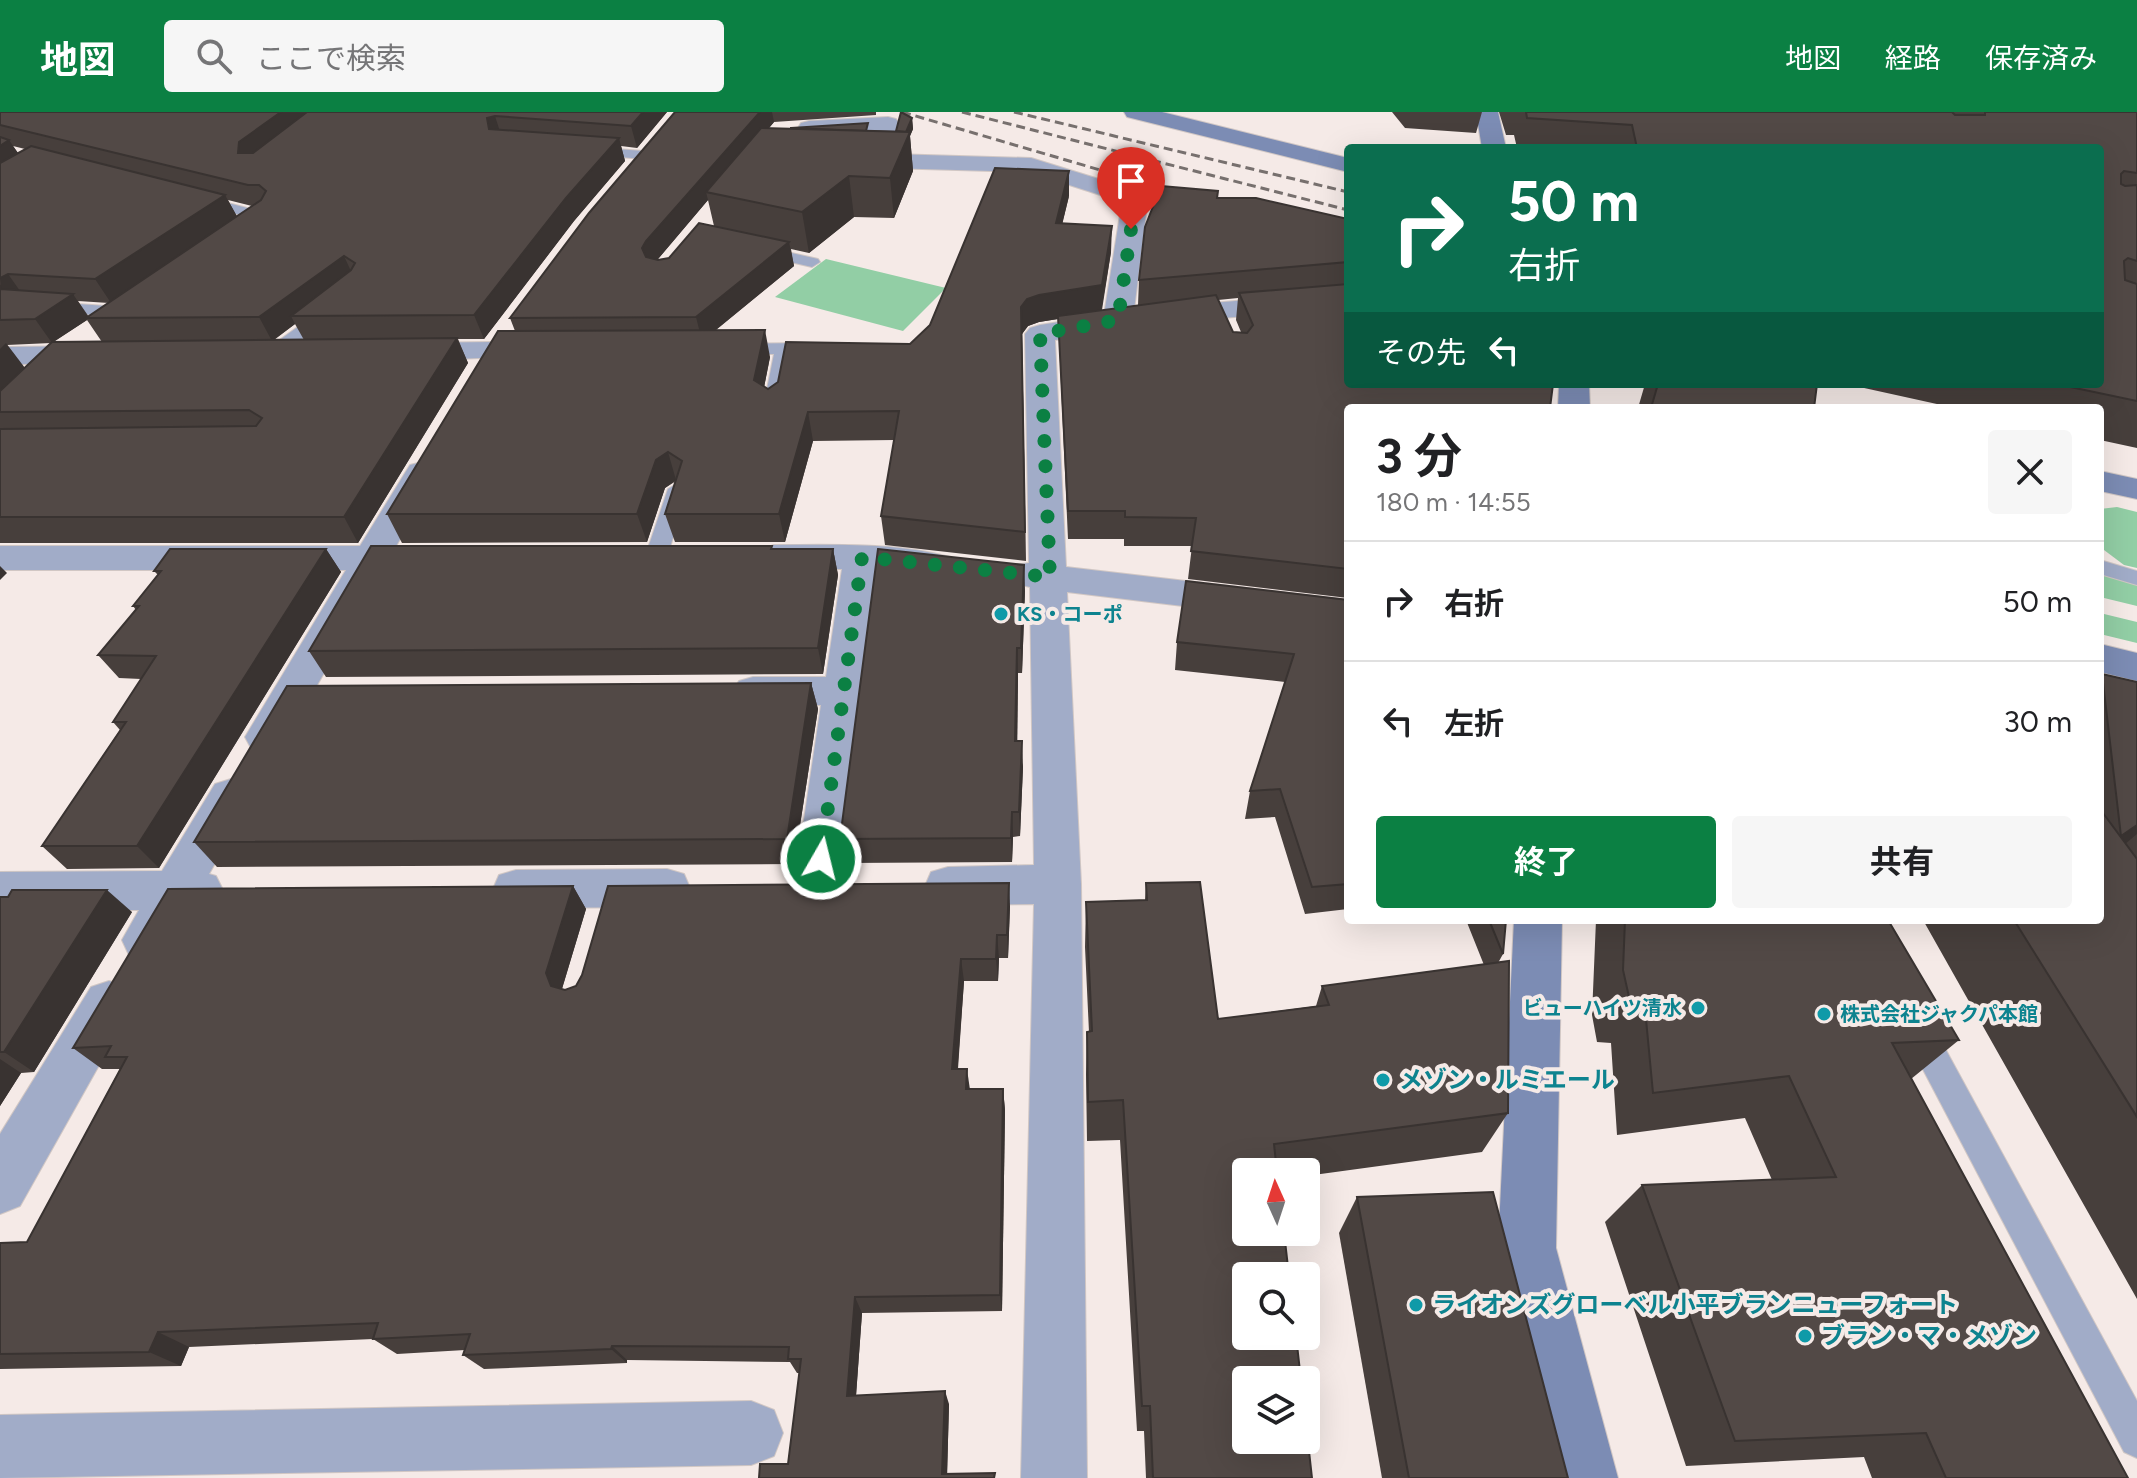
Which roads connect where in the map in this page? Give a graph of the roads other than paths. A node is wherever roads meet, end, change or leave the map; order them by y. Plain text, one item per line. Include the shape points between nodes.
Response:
1 (1135, 112) edge
2 (1213, 112) edge
3 (1487, 112) edge
4 (784, 129) edge
5 (663, 134) edge
6 (1493, 144) edge
7 (1344, 145) edge
8 (580, 151) edge
9 (643, 155) junction
10 (834, 159) edge
11 (877, 160) junction
12 (1344, 164) edge
13 (625, 178) edge
14 (189, 197) edge
15 (262, 216) joint
16 (236, 233) edge
17 (739, 247) edge
18 (812, 262) dead end
19 (146, 294) edge
20 (343, 298) edge
21 (1344, 300) edge
22 (25, 306) edge
23 (121, 312) junction
24 (1118, 320) junction
25 (784, 348) junction
26 (808, 348) edge
27 (723, 349) edge
28 (384, 352) edge
29 (243, 353) edge
30 (273, 353) junction
31 (320, 353) edge
32 (60, 355) junction
33 (121, 355) edge
34 (0, 356) edge
35 (30, 384) edge
36 (471, 390) edge
37 (772, 409) edge
38 (441, 441) edge
39 (2104, 482) edge
40 (678, 489) edge
41 (2137, 489) edge
42 (656, 557) edge
43 (735, 557) edge
44 (862, 557) junction
45 (0, 558) edge
46 (372, 558) junction
47 (451, 558) edge
48 (2104, 568) edge
49 (1050, 577) junction
50 (2137, 578) edge
51 (1344, 613) edge
52 (2104, 659) edge
53 (2137, 667) edge
54 (844, 691) junction
55 (718, 692) edge
56 (291, 695) junction
57 (338, 695) edge
58 (1058, 884) junction
59 (769, 887) edge
60 (862, 887) junction
61 (705, 888) edge
62 (470, 889) edge
63 (175, 890) junction
64 (237, 890) edge
65 (0, 891) edge
66 (1538, 924) edge
67 (1905, 1004) edge
68 (0, 1186) edge
69 (751, 1433) dead end
70 (2137, 1439) edge
71 (0, 1447) edge
72 (1054, 1478) edge
73 (1585, 1478) edge

1 - 12 street
2 - 7 street
3 - 6 street
4 - 11 street via 888,124
5 - 9 street
8 - 9 lane
9 - 13 street
10 - 11 street
11 - 24 street via 1031,165 1135,198
14 - 15 lane
15 - 16 street
17 - 18 lane
19 - 23 street
20 - 30 lane
21 - 24 street via 1223,317
22 - 23 lane
23 - 32 street
24 - 49 street via 1040,334
25 - 26 lane
25 - 27 lane
25 - 37 lane
28 - 36 street via 505,343
29 - 30 street
30 - 31 street
32 - 33 street
32 - 34 street
32 - 35 street
38 - 46 street
39 - 41 street
40 - 42 lane
43 - 44 street
44 - 49 street
44 - 54 street
45 - 46 street
46 - 47 street
46 - 56 street
48 - 50 lane
49 - 51 street
49 - 58 street
52 - 53 street
54 - 55 street
54 - 60 street
56 - 57 street
56 - 63 street
58 - 60 street
58 - 72 street
59 - 60 street
61 - 62 street via 605,904
63 - 64 street
63 - 65 street
63 - 68 street
66 - 73 street via 1527,1248
67 - 70 lane
69 - 71 street

